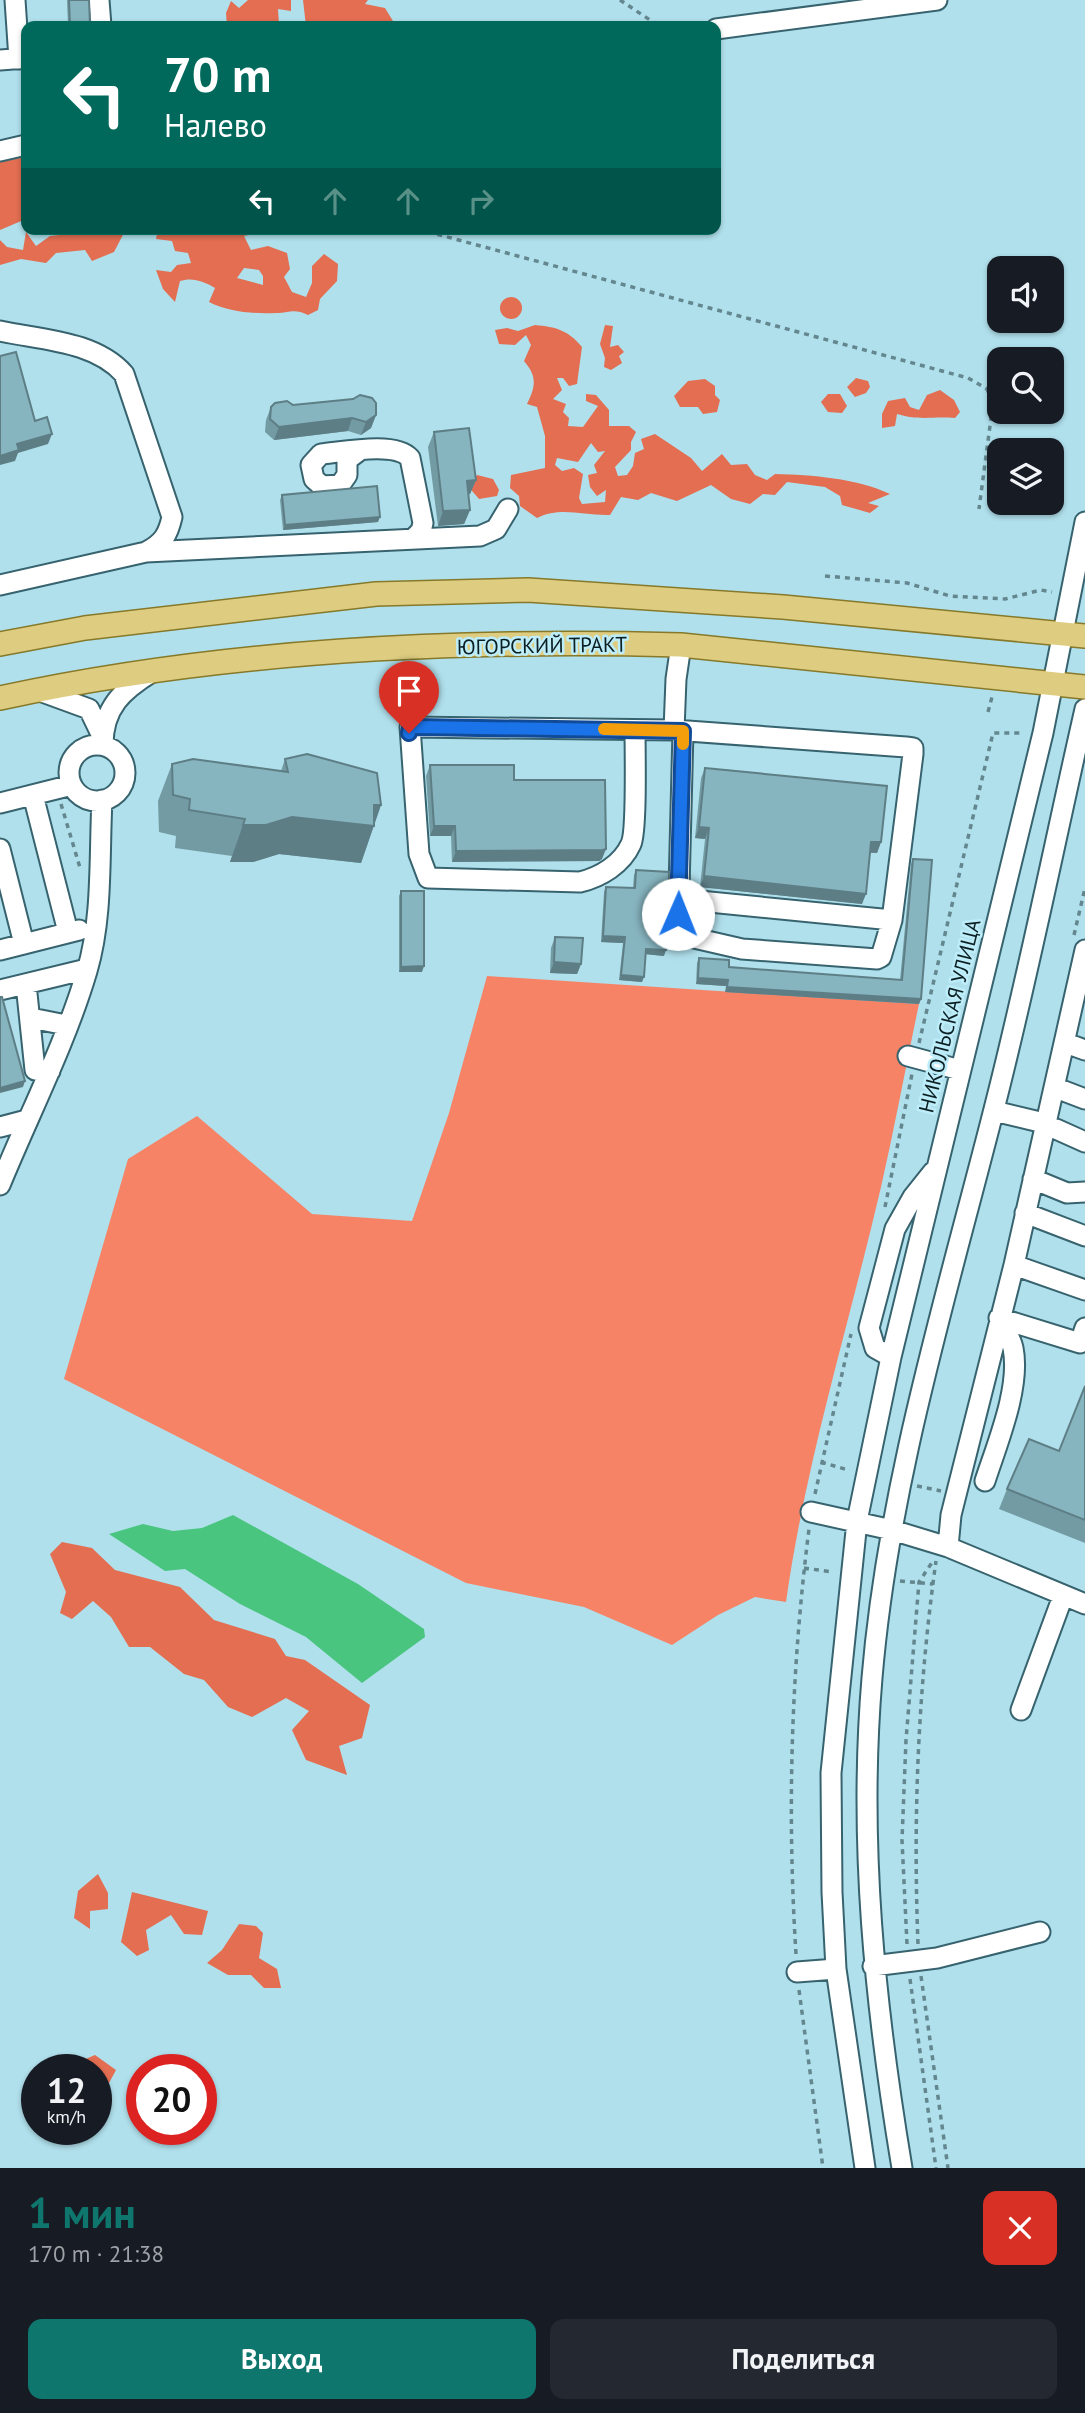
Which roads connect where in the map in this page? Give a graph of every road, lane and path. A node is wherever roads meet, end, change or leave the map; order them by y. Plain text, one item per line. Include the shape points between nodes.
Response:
1 (15, 0) edge
2 (99, 0) edge
3 (620, 0) edge
4 (937, 0) edge
5 (101, 21) edge
6 (652, 21) edge
7 (721, 28) edge
8 (15, 59) edge
9 (21, 146) edge
10 (0, 151) edge
11 (440, 235) edge
12 (0, 331) edge
13 (359, 451) dead end
14 (508, 509) dead end
15 (979, 509) dead end
16 (1085, 522) edge
17 (413, 539) junction
18 (146, 552) junction
19 (825, 576) dead end
20 (0, 585) edge
21 (1070, 594) junction
22 (1061, 633) junction
23 (1085, 636) edge
24 (0, 644) edge
25 (681, 645) junction
26 (153, 671) junction
27 (1052, 684) junction
28 (1085, 687) edge
29 (36, 690) junction
30 (0, 698) edge
31 (1085, 709) edge
32 (635, 730) junction
33 (678, 730) junction
34 (103, 741) junction
35 (72, 785) junction
36 (33, 794) junction
37 (102, 800) junction
38 (0, 803) edge
39 (0, 849) edge
40 (679, 899) junction
41 (892, 920) junction
42 (94, 926) junction
43 (68, 932) junction
44 (24, 944) junction
45 (0, 950) edge
46 (1084, 956) edge
47 (87, 969) junction
48 (26, 984) junction
49 (0, 990) edge
50 (1079, 1002) edge
51 (31, 1018) junction
52 (66, 1025) junction
53 (908, 1056) dead end
54 (960, 1070) junction
55 (50, 1071) junction
56 (1064, 1091) dead end
57 (1085, 1099) edge
58 (994, 1111) junction
59 (27, 1120) junction
60 (1050, 1126) junction
61 (0, 1127) edge
62 (1085, 1142) edge
63 (936, 1169) junction
64 (1033, 1180) junction
65 (0, 1184) edge
66 (1085, 1192) edge
67 (1025, 1213) junction
68 (1085, 1236) edge
69 (1014, 1265) junction
70 (1085, 1290) edge
71 (999, 1318) junction
72 (1085, 1328) edge
73 (891, 1357) junction
74 (985, 1481) dead end
75 (811, 1512) dead end
76 (858, 1521) junction
77 (892, 1530) junction
78 (942, 1551) junction
79 (1063, 1596) junction
80 (1085, 1604) edge
81 (1021, 1710) dead end
82 (1040, 1932) dead end
83 (908, 1962) junction
84 (873, 1966) junction
85 (836, 1969) junction
86 (797, 1972) dead end
87 (865, 2168) edge
88 (902, 2168) edge
89 (936, 2168) edge

1 - 8 street
2 - 5 street
3 - 6 path
4 - 7 street
9 - 10 street
11 - 15 path via 968,379 987,389 993,403
12 - 18 street via 92,351 111,359 124,374 173,517 168,534
13 - 17 street via 394,448 410,458 423,523
14 - 17 street via 490,533
16 - 21 street, НИКОЛЬСКАЯ УЛИЦА
17 - 18 street
18 - 20 street
19 - 21 path via 907,583 950,596 1005,599 1041,590
21 - 22 street, НИКОЛЬСКАЯ УЛИЦА
22 - 23 main road
22 - 24 main road via 783,607 528,590 376,594 85,628
22 - 27 street, НИКОЛЬСКАЯ УЛИЦА
25 - 26 main road, ЮГОРСКИЙ ТРАКТ via 374,649
25 - 27 main road, ЮГОРСКИЙ ТРАКТ
25 - 33 street via 676,680
26 - 29 main road, ЮГОРСКИЙ ТРАКТ
26 - 34 street via 111,705
27 - 28 main road, ЮГОРСКИЙ ТРАКТ
27 - 54 street, НИКОЛЬСКАЯ УЛИЦА
29 - 30 main road, ЮГОРСКИЙ ТРАКТ
29 - 34 street via 89,709
31 - 58 street via 1036,943
32 - 32 street via 633,842 613,866 580,882 428,878 419,854 410,727
32 - 33 street
33 - 40 street
33 - 41 street via 913,748
34 - 35 street via 78,753 70,769
34 - 37 street via 122,760 125,776 117,792
35 - 36 street
35 - 37 street via 85,798
36 - 38 street
36 - 43 street
37 - 42 street
39 - 44 street
40 - 41 street
40 - 41 street via 681,935 742,949 877,959 884,953
42 - 43 street
42 - 47 street
43 - 44 street
44 - 45 street
46 - 50 street
47 - 48 street
47 - 52 street
48 - 49 street
48 - 51 street
50 - 60 street
51 - 52 street
51 - 55 street via 35,1070
52 - 55 street
53 - 54 street
54 - 63 street, НИКОЛЬСКАЯ УЛИЦА
55 - 59 street
56 - 57 street
58 - 60 street
58 - 77 street via 928,1367
59 - 61 street
59 - 65 street
60 - 62 street
60 - 64 street
63 - 73 street, НИКОЛЬСКАЯ УЛИЦА
63 - 73 street via 895,1228 869,1328 875,1348
64 - 66 street via 1067,1193
64 - 67 street
67 - 68 street
67 - 69 street
69 - 70 street
69 - 71 street
71 - 72 street via 1080,1343
71 - 74 street via 1013,1348 1013,1376
71 - 78 street
73 - 76 street, НИКОЛЬСКАЯ УЛИЦА
75 - 76 street
76 - 77 street
76 - 85 street, НИКОЛЬСКАЯ УЛИЦА via 831,1773
77 - 78 street
77 - 84 street via 872,1680 867,1771
78 - 79 street
78 - 83 path via 919,1582 902,1840
79 - 80 street
79 - 81 street
82 - 83 street via 988,1948
83 - 84 street
83 - 89 path
84 - 88 street
85 - 86 street
85 - 87 street, НИКОЛЬСКАЯ УЛИЦА

